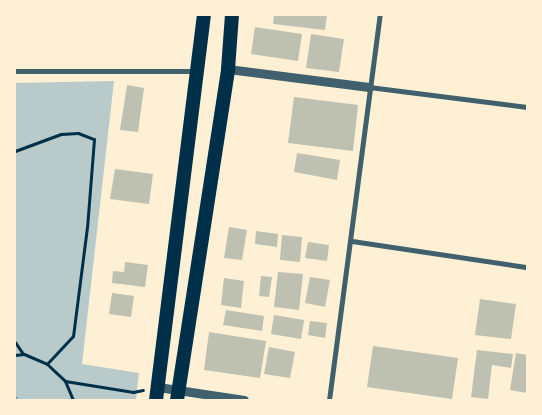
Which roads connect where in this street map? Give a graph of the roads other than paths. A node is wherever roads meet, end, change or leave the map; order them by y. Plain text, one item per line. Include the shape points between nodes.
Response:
1 (204, 15) edge
2 (232, 15) edge
3 (380, 15) edge
4 (228, 69) junction
5 (15, 71) edge
6 (200, 71) junction
7 (369, 87) junction
8 (527, 107) edge
9 (352, 241) junction
10 (527, 267) edge
11 (157, 393) edge
12 (177, 395) edge
13 (244, 400) edge
14 (329, 400) edge

1 - 6 highway
2 - 4 highway
3 - 7 street
4 - 7 street
4 - 12 highway
5 - 6 street
6 - 11 highway
7 - 8 street
7 - 9 street
9 - 10 street
9 - 14 street
11 - 12 street
12 - 13 street

